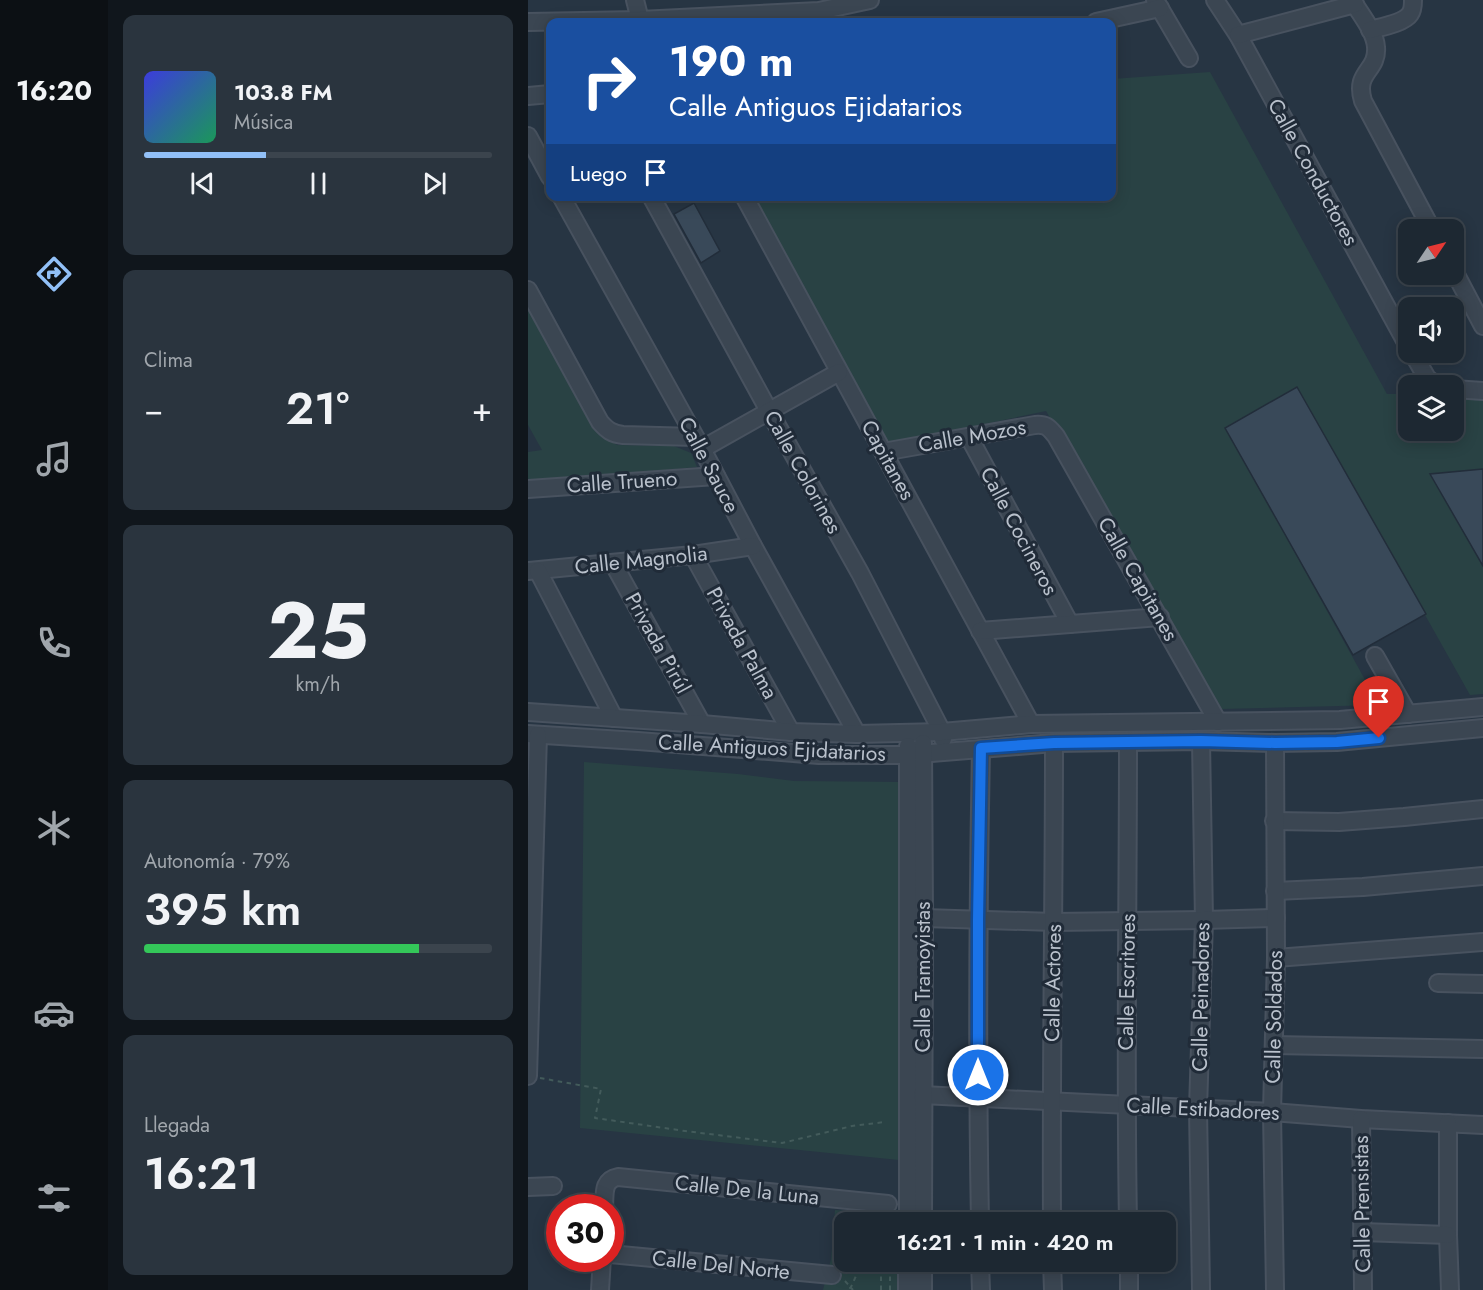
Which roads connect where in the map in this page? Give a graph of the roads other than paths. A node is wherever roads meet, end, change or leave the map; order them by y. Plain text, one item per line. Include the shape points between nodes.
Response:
1 (635, 0) edge
2 (870, 0) edge
3 (1215, 0) edge
4 (1413, 0) edge
5 (1353, 2) edge
6 (1158, 4) edge
7 (800, 6) edge
8 (819, 11) edge
9 (640, 18) edge
10 (663, 18) edge
11 (1110, 18) edge
12 (546, 21) edge
13 (528, 22) edge
14 (1370, 30) junction
15 (1238, 35) junction
16 (1189, 58) dead end
17 (546, 94) edge
18 (528, 96) edge
19 (528, 136) edge
20 (534, 161) edge
21 (546, 173) edge
22 (564, 201) edge
23 (654, 201) edge
24 (747, 201) edge
25 (1426, 219) edge
26 (1462, 285) edge
27 (529, 293) edge
28 (1483, 326) edge
29 (1398, 328) edge
30 (839, 372) junction
31 (1464, 390) edge
32 (1483, 391) edge
33 (769, 411) junction
34 (1056, 436) joint
35 (969, 437) junction
36 (698, 443) junction
37 (884, 452) junction
38 (716, 476) junction
39 (528, 489) edge
40 (753, 546) junction
41 (693, 555) junction
42 (613, 563) junction
43 (533, 571) edge
44 (1160, 617) junction
45 (1070, 624) junction
46 (980, 631) junction
47 (1375, 657) dead end
48 (1483, 707) edge
49 (528, 712) edge
50 (1408, 714) junction
51 (614, 718) junction
52 (1218, 722) junction
53 (702, 724) junction
54 (1031, 724) junction
55 (1483, 728) edge
56 (791, 732) junction
57 (942, 732) junction
58 (916, 733) junction
59 (857, 734) junction
60 (533, 735) edge
61 (1201, 741) junction
62 (1128, 742) junction
63 (1054, 743) junction
64 (1275, 743) junction
65 (981, 748) junction
66 (946, 752) junction
67 (915, 754) junction
68 (1483, 808) edge
69 (1274, 821) junction
70 (1483, 876) edge
71 (1275, 891) junction
72 (924, 918) junction
73 (1276, 918) junction
74 (978, 920) junction
75 (1128, 920) junction
76 (1204, 920) junction
77 (1054, 922) junction
78 (1483, 942) edge
79 (1275, 958) junction
80 (1438, 983) dead end
81 (1483, 984) edge
82 (1274, 1045) junction
83 (1483, 1049) edge
84 (528, 1076) edge
85 (922, 1095) junction
86 (977, 1098) junction
87 (1052, 1101) junction
88 (1126, 1105) junction
89 (1198, 1109) junction
90 (1272, 1112) junction
91 (1361, 1119) junction
92 (1448, 1122) junction
93 (1483, 1125) edge
94 (553, 1186) dead end
95 (528, 1187) edge
96 (605, 1194) edge
97 (888, 1204) dead end
98 (908, 1212) edge
99 (922, 1212) edge
100 (980, 1212) edge
101 (1052, 1212) edge
102 (1128, 1212) edge
103 (1362, 1232) junction
104 (1448, 1235) junction
105 (624, 1255) edge
106 (601, 1272) edge
107 (908, 1272) edge
108 (922, 1272) edge
109 (980, 1272) edge
110 (1053, 1272) edge
111 (1129, 1272) edge
112 (832, 1275) dead end
113 (600, 1290) edge
114 (907, 1290) edge
115 (923, 1290) edge
116 (981, 1290) edge
117 (1053, 1290) edge
118 (1129, 1290) edge
119 (1201, 1290) edge
120 (1275, 1290) edge
121 (1363, 1290) edge
122 (1450, 1290) edge

1 - 9 street
2 - 8 street
3 - 15 street, Calle Conductores
4 - 14 street via 1410,15 1404,20
5 - 14 street
5 - 15 street
6 - 11 street
6 - 16 street
7 - 8 street
7 - 10 street
12 - 13 street
14 - 25 street via 1376,54 1360,91
15 - 29 street, Calle Conductores
17 - 18 street
19 - 20 street
20 - 21 street
22 - 36 street, Calle Sauce
23 - 33 street, Calle Colorines
24 - 30 street, Capitanes
26 - 28 street
27 - 36 street via 606,429 614,434
30 - 33 street
30 - 37 street, Capitanes
31 - 32 street
33 - 36 street
33 - 57 street, Calle Colorines via 860,573
34 - 35 street, Calle Mozos via 1043,425
34 - 44 street, Calle Capitanes
35 - 37 street, Calle Mozos
35 - 45 street, Calle Cocineros
36 - 38 street, Calle Sauce
37 - 46 street, Capitanes
38 - 39 street, Calle Trueno
38 - 40 street, Calle Sauce
40 - 41 street, Calle Magnolia
40 - 59 street, Calle Sauce
41 - 42 street, Calle Magnolia
41 - 56 street, Privada Palma
42 - 43 street, Calle Magnolia
42 - 53 street, Privada Pirúl
43 - 51 street
44 - 45 street
44 - 52 street, Calle Capitanes
45 - 46 street
46 - 54 street, Capitanes
47 - 50 street
48 - 50 street, Calle Antiguos Ejidatarios
49 - 51 street, Calle Antiguos Ejidatarios
50 - 52 street, Calle Antiguos Ejidatarios via 1340,720
51 - 53 street, Calle Antiguos Ejidatarios
52 - 54 street, Calle Antiguos Ejidatarios
53 - 56 street, Calle Antiguos Ejidatarios
54 - 57 street, Calle Antiguos Ejidatarios
55 - 64 street, Calle Antiguos Ejidatarios via 1337,742
56 - 59 street, Calle Antiguos Ejidatarios
57 - 58 street, Calle Antiguos Ejidatarios
57 - 66 street, Calle Colorines
58 - 59 street, Calle Antiguos Ejidatarios
58 - 67 street, Calle Tramoyistas
60 - 67 street, Calle Antiguos Ejidatarios via 819,755
60 - 84 street
61 - 62 street, Calle Antiguos Ejidatarios
61 - 64 street, Calle Antiguos Ejidatarios
61 - 76 street, Calle Peinadores
62 - 63 street, Calle Antiguos Ejidatarios
62 - 75 street, Calle Escritores
63 - 65 street, Calle Antiguos Ejidatarios
63 - 77 street, Calle Actores
64 - 69 street, Calle Soldados
65 - 66 street, Calle Antiguos Ejidatarios
65 - 74 street
66 - 67 street, Calle Antiguos Ejidatarios
67 - 72 street, Calle Tramoyistas
67 - 98 street, Calle Tramoyistas
68 - 69 street via 1339,822
69 - 71 street, Calle Soldados
70 - 71 street
71 - 73 street, Calle Soldados
72 - 74 street
72 - 85 street, Calle Tramoyistas
73 - 76 street
73 - 79 street, Calle Soldados
74 - 77 street
74 - 86 street
75 - 76 street
75 - 77 street
75 - 88 street, Calle Escritores
76 - 89 street, Calle Peinadores
77 - 87 street, Calle Actores
78 - 79 street
79 - 82 street, Calle Soldados
80 - 81 street
82 - 83 street
82 - 90 street, Calle Soldados
85 - 86 street, Calle Estibadores
85 - 99 street, Calle Tramoyistas
86 - 87 street, Calle Estibadores
86 - 100 street
87 - 88 street, Calle Estibadores
87 - 101 street, Calle Actores
88 - 89 street, Calle Estibadores
88 - 102 street, Calle Escritores
89 - 90 street, Calle Estibadores
89 - 119 street, Calle Peinadores
90 - 91 street, Calle Estibadores
90 - 120 street, Calle Soldados
91 - 92 street, Calle Estibadores
91 - 103 street, Calle Prensistas
92 - 93 street, Calle Estibadores
92 - 104 street
94 - 95 street
96 - 97 street, Calle De la Luna via 607,1182 618,1177
103 - 104 street
103 - 121 street, Calle Prensistas
104 - 122 street
105 - 112 street, Calle Del Norte
106 - 113 street
107 - 114 street
108 - 115 street
109 - 116 street
110 - 117 street
111 - 118 street

